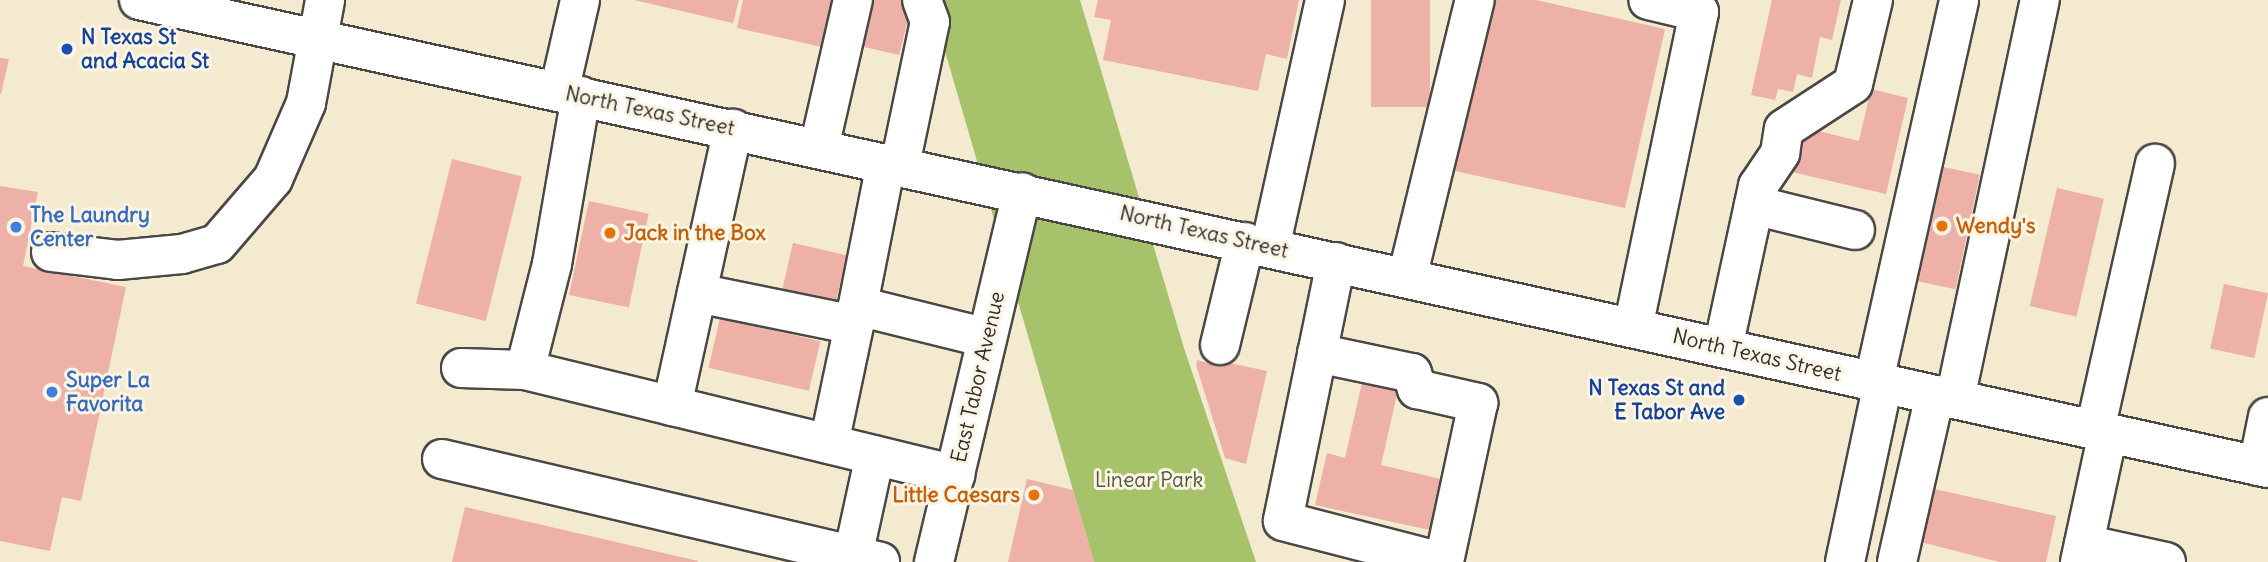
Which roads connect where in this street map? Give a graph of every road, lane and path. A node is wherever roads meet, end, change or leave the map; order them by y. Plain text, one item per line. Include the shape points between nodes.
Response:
1 (139, 0) edge
2 (325, 0) edge
3 (580, 0) edge
4 (853, 0) edge
5 (922, 0) edge
6 (1325, 0) edge
7 (1475, 0) edge
8 (1648, 0) edge
9 (1873, 0) edge
10 (1959, 0) edge
11 (2040, 0) edge
12 (316, 39) junction
13 (570, 94) junction
14 (733, 129) junction
15 (819, 148) junction
16 (893, 164) junction
17 (2155, 164) dead end
18 (1022, 192) junction
19 (1754, 205) junction
20 (1855, 230) dead end
21 (1257, 245) junction
22 (51, 252) dead end
23 (1336, 262) junction
24 (1407, 278) junction
25 (697, 293) junction
26 (856, 316) junction
27 (1633, 328) junction
28 (987, 338) junction
29 (1220, 345) dead end
30 (1723, 348) junction
31 (1317, 353) junction
32 (461, 368) dead end
33 (524, 370) junction
34 (1878, 382) junction
35 (1945, 397) junction
36 (671, 406) junction
37 (2268, 417) edge
38 (2101, 431) junction
39 (829, 444) junction
40 (875, 455) junction
41 (442, 458) dead end
42 (2263, 467) edge
43 (955, 475) junction
44 (2082, 553) edge
45 (867, 559) edge
46 (934, 562) edge
47 (1443, 562) edge
48 (1845, 562) edge
49 (1897, 562) edge
50 (2166, 562) edge

1 - 12 main road, North Texas Street
2 - 12 main road
3 - 13 main road
4 - 15 main road
5 - 16 main road via 930,22
6 - 21 main road
7 - 24 main road
8 - 27 main road via 1699,12
9 - 19 main road via 1853,84 1784,129 1780,153 1758,186
10 - 34 main road
11 - 35 main road
12 - 13 main road, North Texas Street
12 - 22 main road via 306,103 273,179 217,244 182,254 118,260
13 - 14 main road, North Texas Street
13 - 33 main road via 552,264
14 - 15 main road, North Texas Street
14 - 25 main road
15 - 16 main road, North Texas Street
16 - 18 main road, North Texas Street
16 - 26 main road
17 - 38 main road
18 - 21 main road, North Texas Street
18 - 28 main road, East Tabor Avenue
19 - 20 main road
19 - 30 main road
21 - 23 main road, North Texas Street
21 - 29 main road
23 - 24 main road, North Texas Street
23 - 31 main road
24 - 27 main road, North Texas Street
25 - 26 main road
25 - 36 main road
26 - 28 main road
26 - 39 main road
27 - 30 main road, North Texas Street
28 - 43 main road, East Tabor Avenue
30 - 34 main road, North Texas Street
31 - 47 main road via 1283,521
31 - 47 main road via 1412,373 1418,388 1478,403
32 - 33 main road
33 - 36 main road
34 - 35 main road, North Texas Street
34 - 48 main road
35 - 38 main road, North Texas Street
35 - 49 main road
36 - 39 main road
37 - 42 main road
38 - 42 main road, North Texas Street
38 - 44 main road
39 - 40 main road
40 - 43 main road
40 - 45 main road
41 - 45 main road
43 - 46 main road, East Tabor Avenue
44 - 50 main road

